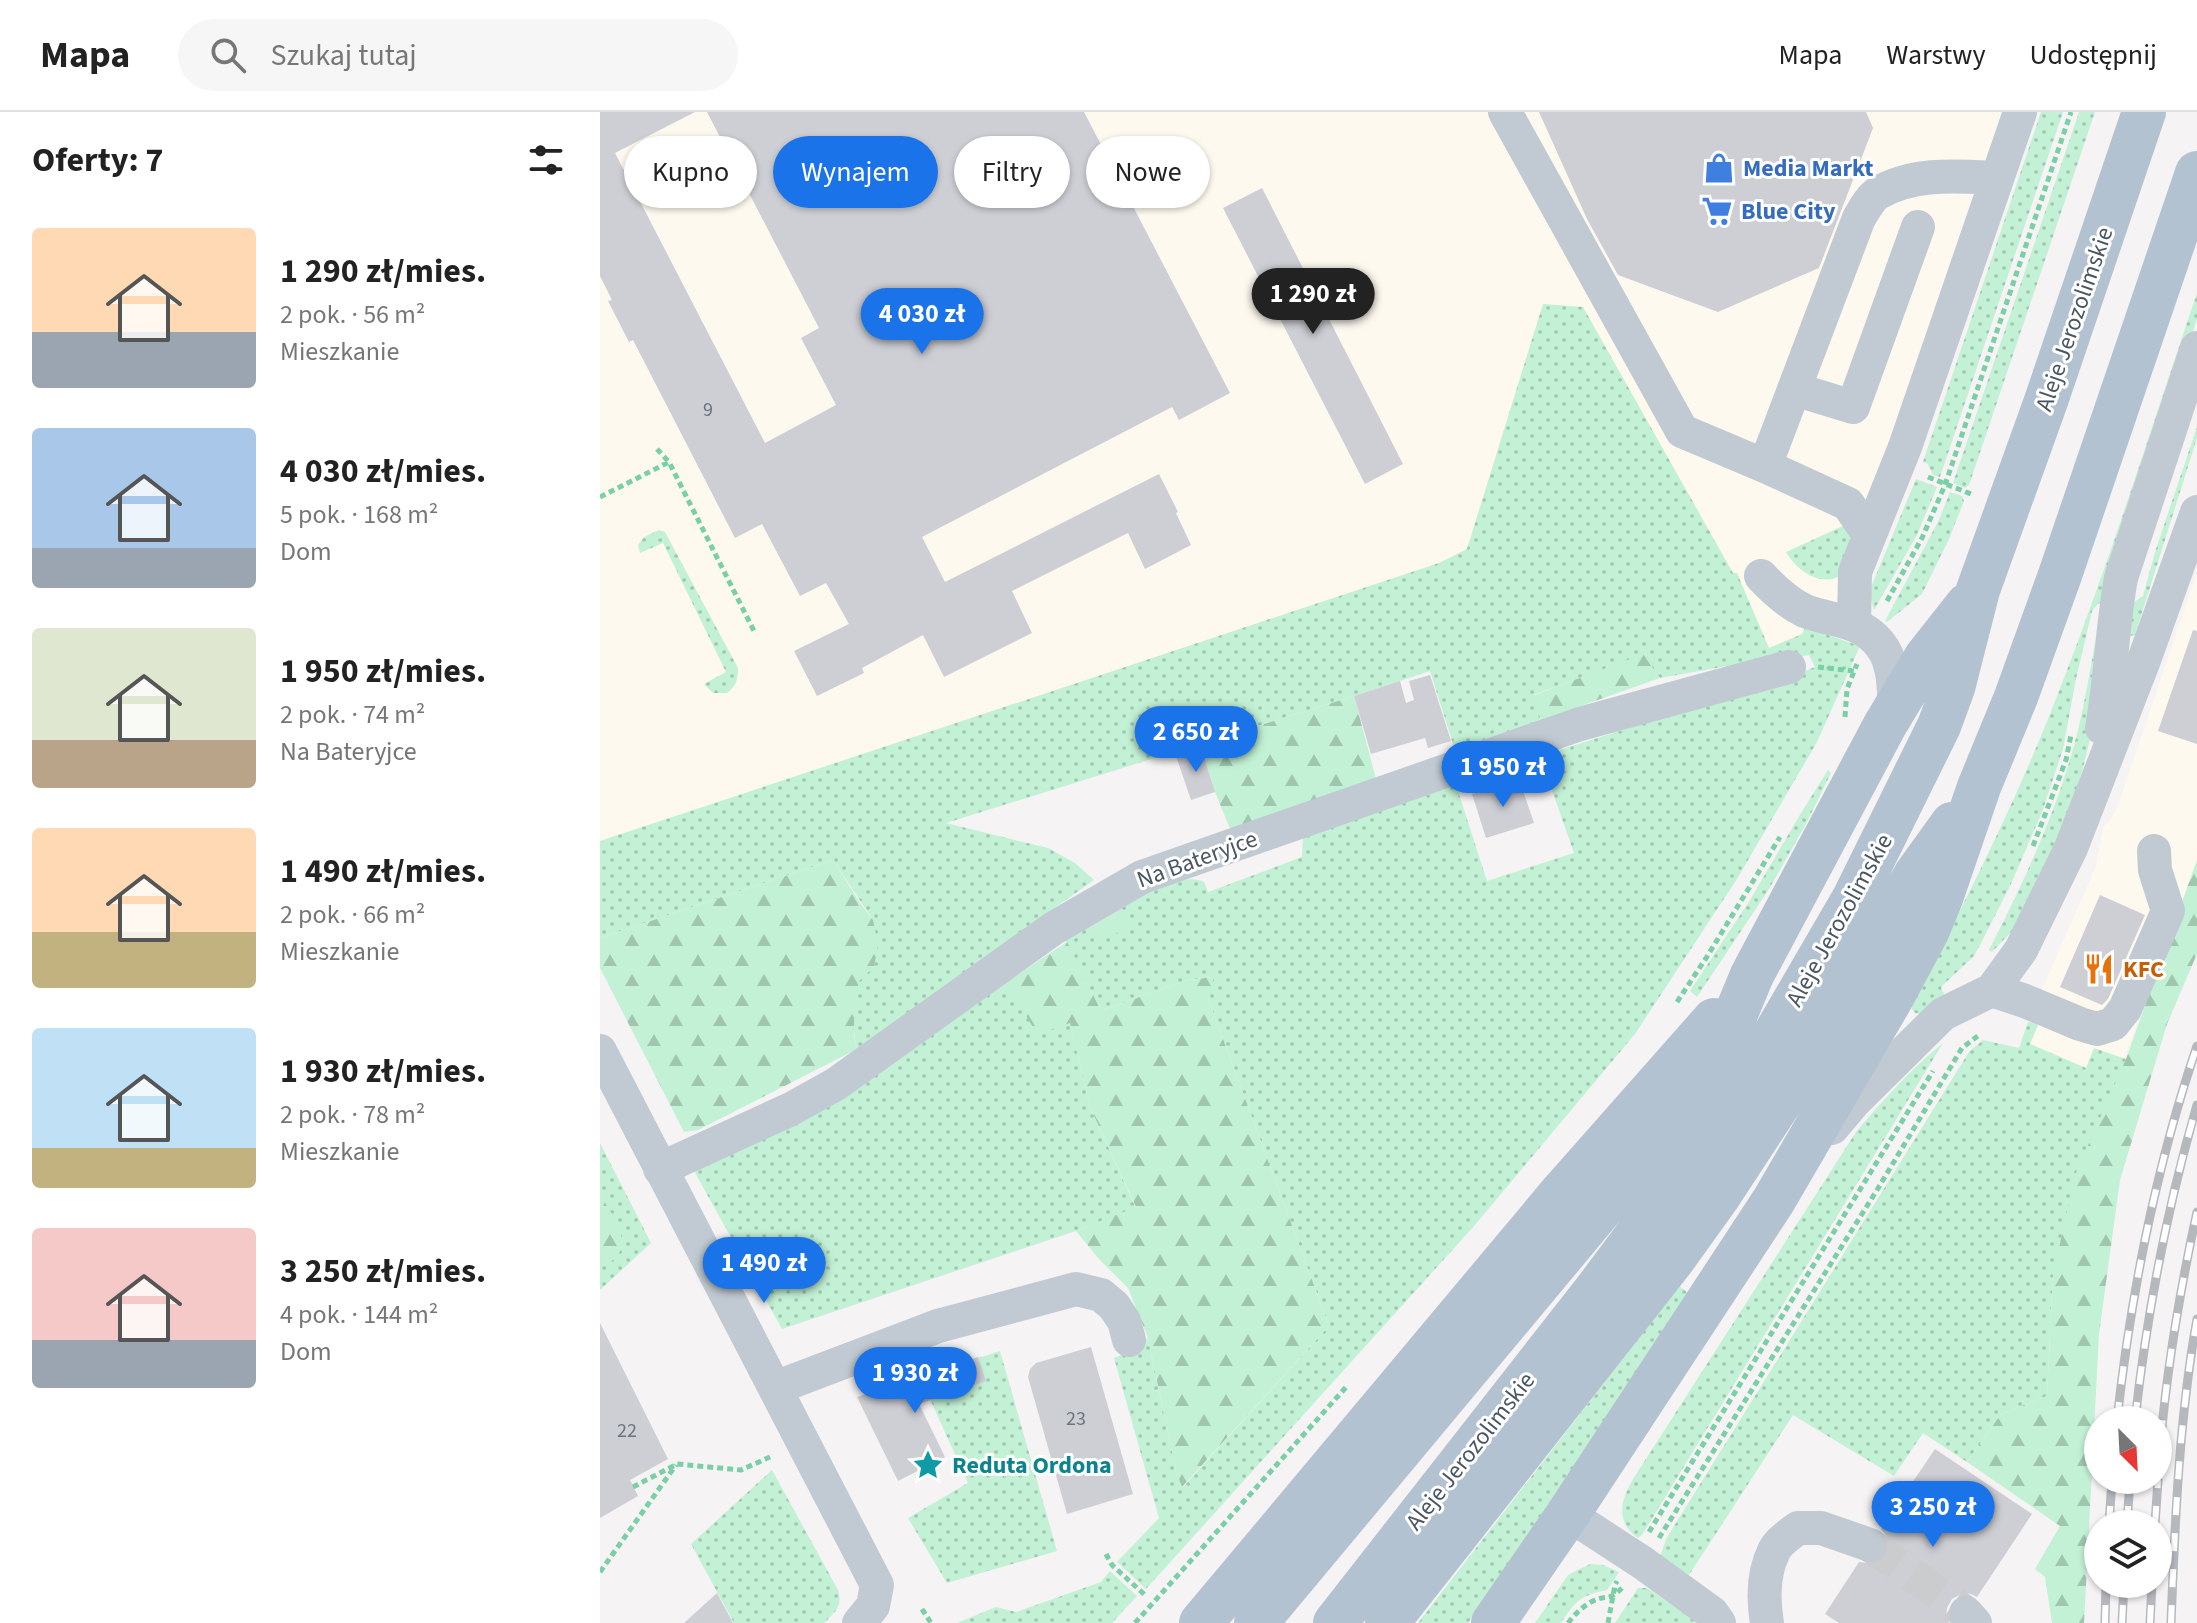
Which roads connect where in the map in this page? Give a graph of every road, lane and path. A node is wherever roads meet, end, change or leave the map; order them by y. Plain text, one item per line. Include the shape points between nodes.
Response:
1 (1505, 112) edge
2 (2020, 112) edge
3 (2071, 112) edge
4 (2144, 112) edge
5 (2197, 173) edge
6 (1997, 178) junction
7 (1918, 227) dead end
8 (2197, 348) edge
9 (1794, 389) junction
10 (657, 449) dead end
11 (669, 462) junction
12 (1765, 466) junction
13 (600, 497) edge
14 (2197, 512) edge
15 (1869, 535) junction
16 (1761, 576) dead end
17 (1978, 590) junction
18 (1884, 607) dead end
19 (1854, 625) junction
20 (755, 633) dead end
21 (1859, 659) dead end
22 (1789, 667) dead end
23 (1894, 710) junction
24 (1845, 723) dead end
25 (1979, 787) junction
26 (2090, 800) junction
27 (1786, 826) dead end
28 (2154, 851) dead end
29 (1752, 975) junction
30 (1992, 990) junction
31 (1674, 1006) dead end
32 (1988, 1027) dead end
33 (600, 1051) edge
34 (660, 1169) junction
35 (1774, 1200) junction
36 (1129, 1340) dead end
37 (1356, 1376) dead end
38 (775, 1388) junction
39 (770, 1457) dead end
40 (677, 1464) junction
41 (633, 1487) dead end
42 (1568, 1514) junction
43 (1870, 1545) tunnel mouth
44 (1106, 1554) dead end
45 (1643, 1563) junction
46 (600, 1572) edge
47 (1145, 1595) dead end
48 (922, 1609) dead end
49 (1359, 1615) edge
50 (859, 1623) edge
51 (931, 1623) edge
52 (1135, 1623) edge
53 (1201, 1623) edge
54 (1256, 1623) edge
55 (1493, 1623) edge
56 (1568, 1623) edge
57 (1719, 1623) edge
58 (1767, 1623) edge

1 - 12 street via 1682,431
2 - 6 street
3 - 18 path via 1933,517
4 - 17 main road, Aleje Jerozolimskie
5 - 25 main road, Aleje Jerozolimskie via 2065,561
6 - 9 street via 1913,180 1876,194 1859,218
6 - 15 street via 1905,447
7 - 9 street via 1853,407
8 - 26 street via 2121,578
9 - 12 street
10 - 11 path
11 - 13 path
11 - 20 path
12 - 15 street via 1848,504
14 - 26 street
15 - 19 street via 1855,572
16 - 19 street via 1803,610
17 - 23 main road via 1926,657
17 - 49 main road, Aleje Jerozolimskie via 1939,726 1854,898 1772,1039 1698,1153
19 - 23 street via 1879,641 1886,653
21 - 24 path via 1847,689
22 - 34 street, Na Bateryjce via 1580,724 1142,877 1054,928 836,1084
23 - 29 main road
25 - 35 main road, Aleje Jerozolimskie via 1927,932
25 - 49 main road, Aleje Jerozolimskie via 1916,874 1807,1061 1672,1261
26 - 30 street via 2053,888 2021,950
27 - 31 path
28 - 30 street via 2168,911 2125,1009 2113,1024 2097,1029
29 - 53 main road, Aleje Jerozolimskie via 1562,1192
29 - 54 main road via 1728,1033 1677,1118
30 - 35 street via 1943,1014 1854,1102
32 - 45 path via 1962,1048
33 - 34 street
34 - 38 street
35 - 42 main road, Aleje Jerozolimskie
36 - 38 street via 1114,1306 1101,1295 1076,1289 938,1326
37 - 52 path
38 - 50 street via 877,1585 873,1606
39 - 40 path via 741,1470
40 - 41 path
40 - 46 path
42 - 45 street
42 - 55 main road, Aleje Jerozolimskie
43 - 58 street via 1821,1528 1798,1528 1775,1548 1763,1602
44 - 47 path
45 - 56 path via 1613,1597 1595,1600
45 - 57 street
48 - 51 path

